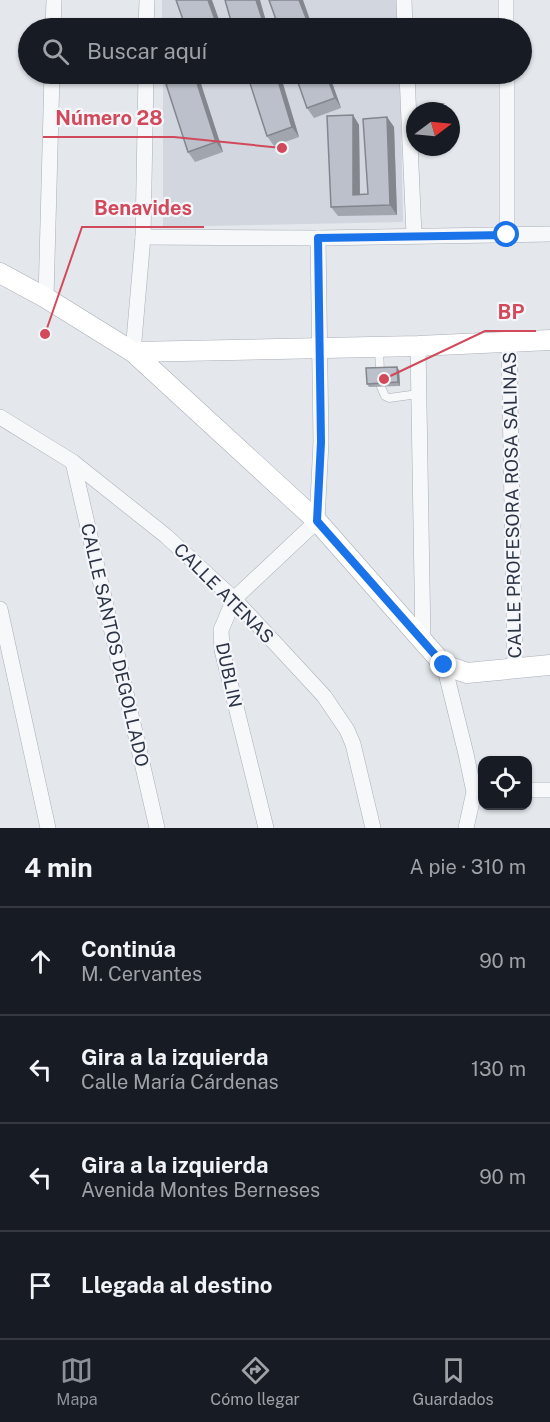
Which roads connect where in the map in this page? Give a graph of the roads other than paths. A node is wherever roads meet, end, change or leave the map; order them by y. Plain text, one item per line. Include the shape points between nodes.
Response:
1 (54, 0) edge
2 (147, 0) edge
3 (404, 0) edge
4 (506, 0) edge
5 (53, 18) edge
6 (146, 18) edge
7 (405, 18) edge
8 (506, 18) edge
9 (52, 84) edge
10 (146, 84) edge
11 (407, 84) edge
12 (507, 84) edge
13 (550, 234) edge
14 (507, 235) junction
15 (414, 236) junction
16 (143, 237) junction
17 (318, 238) junction
18 (0, 273) edge
19 (46, 298) junction
20 (550, 340) edge
21 (509, 342) junction
22 (418, 346) junction
23 (379, 347) junction
24 (321, 349) junction
25 (133, 352) junction
26 (380, 371) edge
27 (381, 387) edge
28 (418, 394) junction
29 (0, 417) edge
30 (73, 462) junction
31 (317, 521) junction
32 (234, 599) junction
33 (0, 609) edge
34 (423, 642) junction
35 (444, 665) junction
36 (550, 665) edge
37 (515, 669) junction
38 (532, 790) edge
39 (550, 790) edge
40 (478, 792) edge
41 (48, 828) edge
42 (157, 828) edge
43 (266, 828) edge
44 (374, 828) edge
45 (466, 828) edge

1 - 5 street
2 - 6 street
3 - 7 street
4 - 8 street
9 - 19 street
10 - 16 street
11 - 15 street
12 - 14 street
13 - 14 street
14 - 15 street
15 - 17 street
16 - 17 street
16 - 25 street
17 - 24 street
18 - 19 street
19 - 25 street
20 - 21 street
21 - 22 street
21 - 37 street, CALLE PROFESORA ROSA SALINAS
22 - 23 street
22 - 28 street
23 - 24 street
23 - 26 lane
24 - 25 street
24 - 31 street
25 - 31 street
27 - 28 lane via 389,398
28 - 34 street
29 - 30 street, CALLE ATENAS
30 - 32 street, CALLE ATENAS via 166,536
30 - 42 street, CALLE SANTOS DEGOLLADO
31 - 32 street, DUBLIN
31 - 34 street
32 - 43 street, DUBLIN via 220,639
32 - 44 street, CALLE ATENAS via 324,696 347,730
33 - 41 street
34 - 35 street
35 - 37 street via 467,673
35 - 40 street
36 - 37 street
38 - 39 street
40 - 45 street

